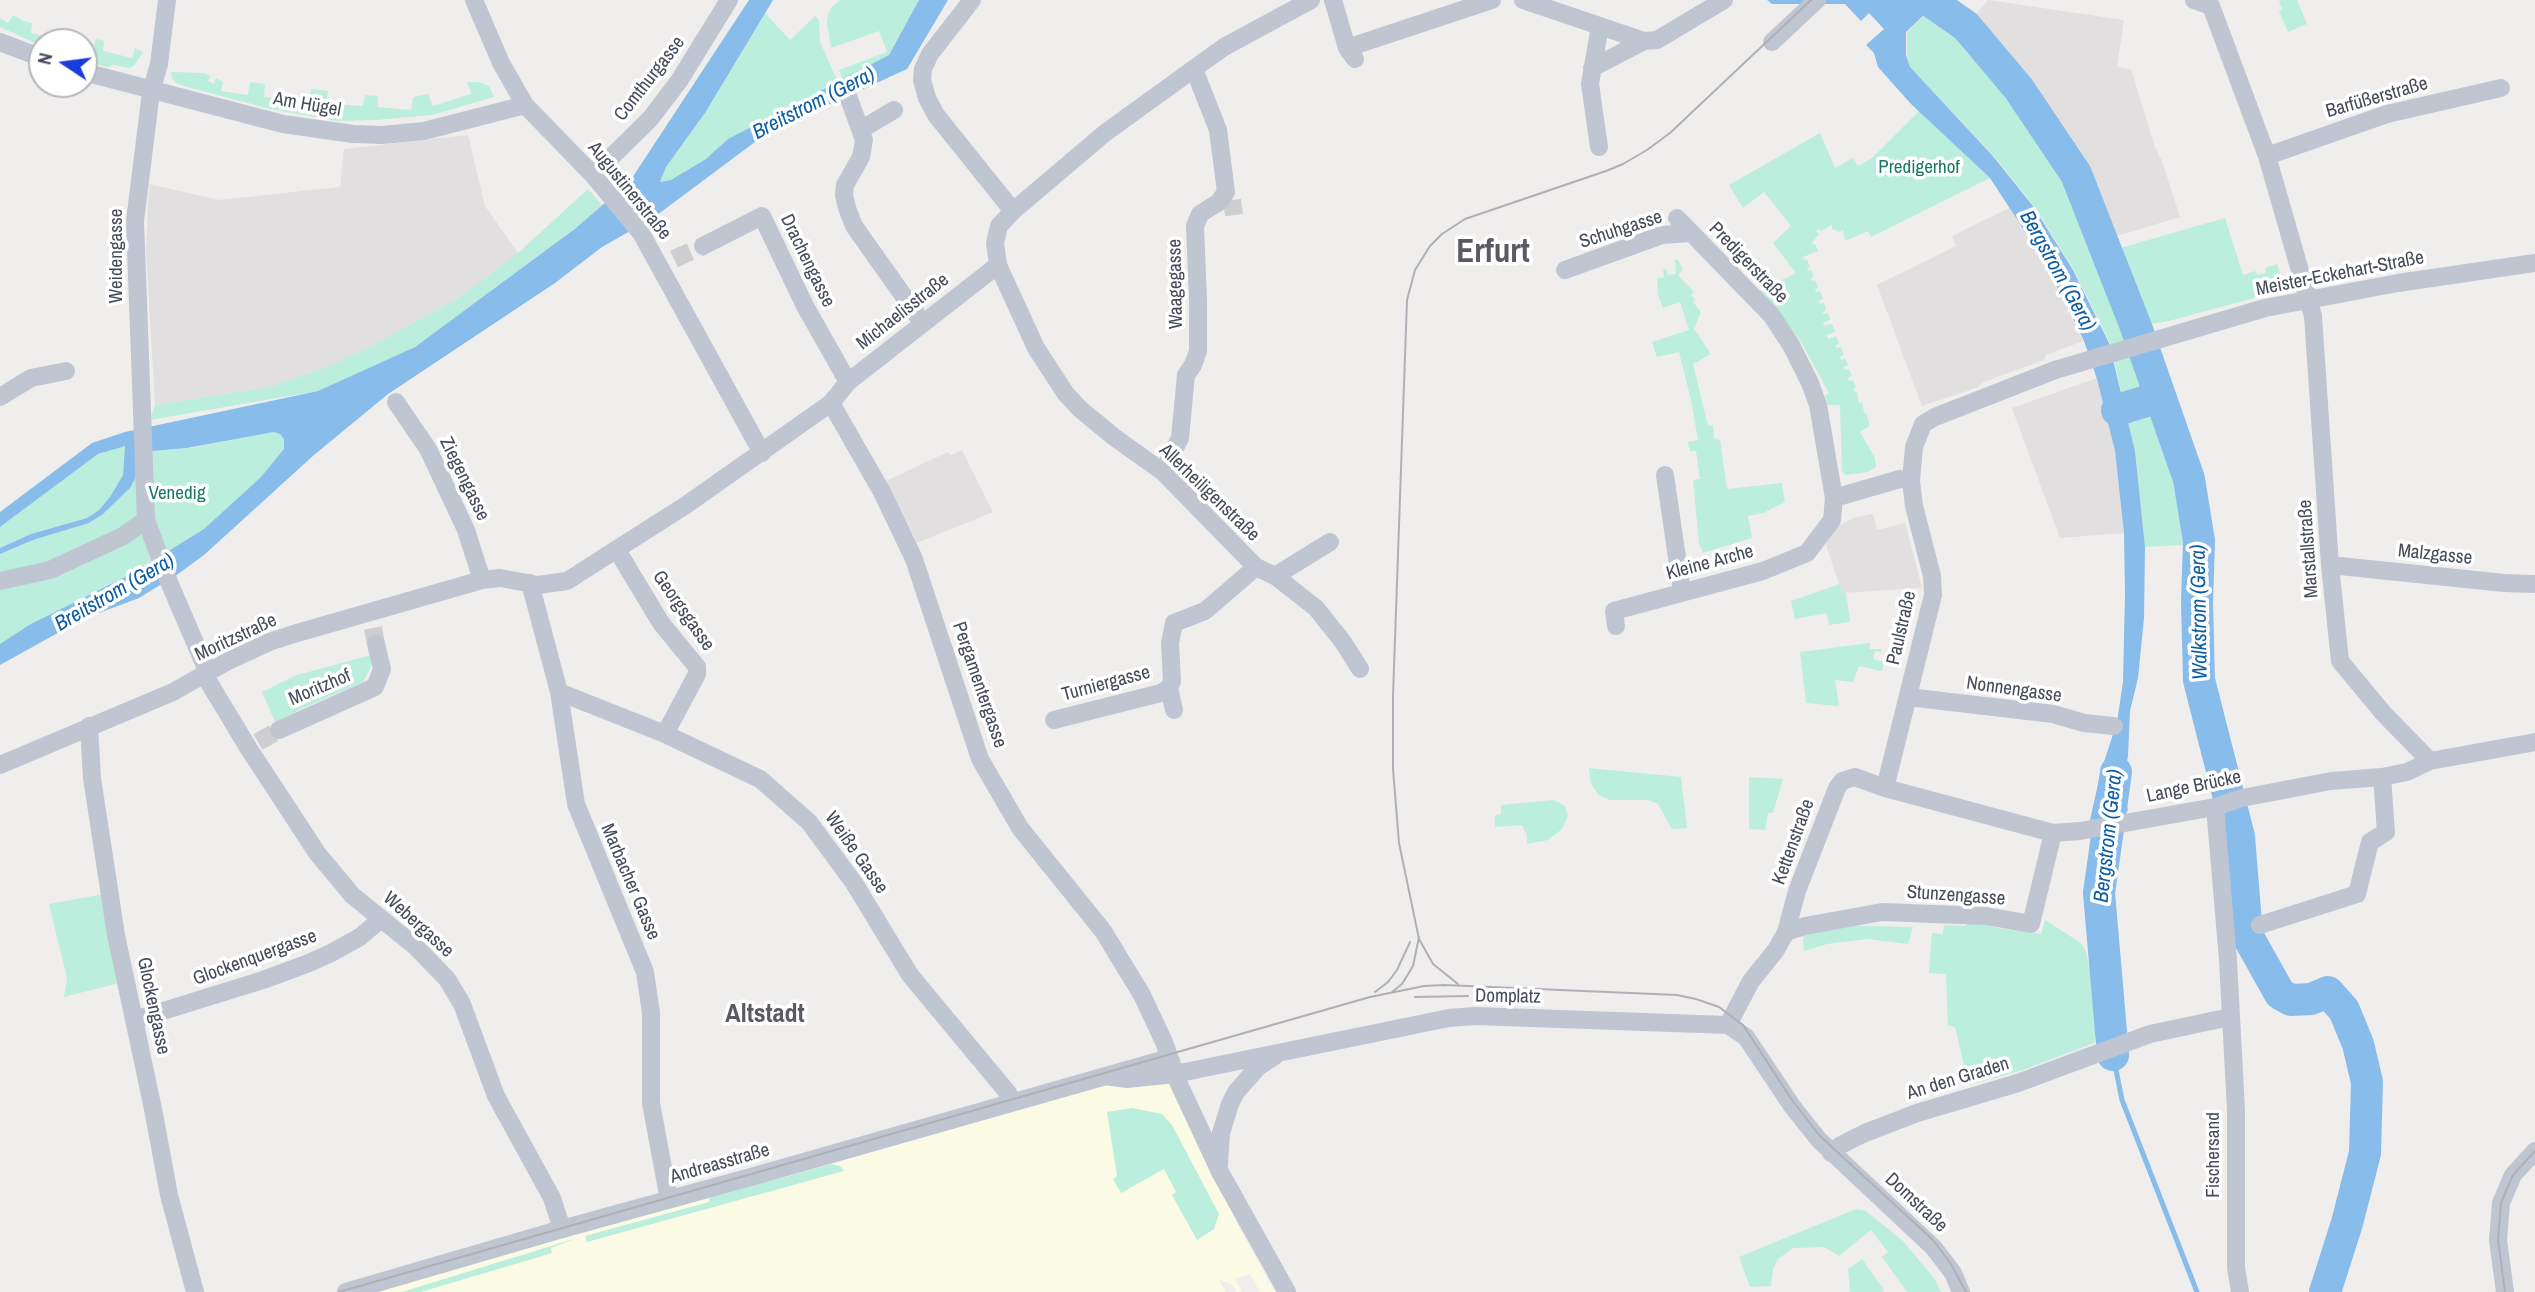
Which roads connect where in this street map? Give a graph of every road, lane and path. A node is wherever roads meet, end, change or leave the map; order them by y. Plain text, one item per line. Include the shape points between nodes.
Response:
1 (167, 0) edge
2 (474, 0) edge
3 (729, 0) edge
4 (972, 0) edge
5 (1334, 0) edge
6 (1492, 0) edge
7 (1523, 0) edge
8 (1724, 0) edge
9 (1815, 2) edge
10 (2207, 2) edge
11 (1297, 5) edge
12 (1600, 26) junction
13 (1644, 41) junction
14 (0, 42) edge
15 (1772, 42) dead end
16 (28, 53) edge
17 (1592, 68) junction
18 (1194, 69) junction
19 (98, 76) edge
20 (2501, 88) dead end
21 (152, 92) junction
22 (848, 96) dead end
23 (525, 105) junction
24 (894, 110) dead end
25 (862, 129) junction
26 (1599, 147) dead end
27 (2267, 156) junction
28 (595, 178) junction
29 (1013, 211) junction
30 (1677, 218) dead end
31 (1690, 233) junction
32 (704, 246) tunnel mouth
33 (2535, 263) edge
34 (998, 265) junction
35 (1566, 270) dead end
36 (2308, 299) junction
37 (922, 322) junction
38 (66, 371) dead end
39 (848, 382) junction
40 (0, 397) edge
41 (396, 402) dead end
42 (831, 403) junction
43 (1916, 436) joint
44 (762, 453) junction
45 (1163, 472) junction
46 (1665, 475) dead end
47 (1911, 481) junction
48 (1835, 498) junction
49 (146, 520) junction
50 (1821, 534) joint
51 (1330, 542) dead end
52 (617, 550) junction
53 (2330, 565) junction
54 (1256, 567) junction
55 (1275, 576) junction
56 (500, 578) joint
57 (482, 580) junction
58 (0, 581) edge
59 (530, 583) junction
60 (2535, 584) edge
61 (1682, 592) junction
62 (1616, 626) dead end
63 (373, 628) junction
64 (1360, 670) dead end
65 (206, 675) junction
66 (1169, 688) junction
67 (559, 692) junction
68 (1908, 697) junction
69 (1174, 710) dead end
70 (1054, 720) dead end
71 (89, 726) junction
72 (2114, 726) dead end
73 (279, 730) tunnel mouth
74 (665, 734) junction
75 (2535, 742) edge
76 (2430, 761) junction
77 (0, 765) edge
78 (1855, 777) joint
79 (2382, 777) junction
80 (1885, 788) junction
81 (2218, 806) junction
82 (2053, 832) junction
83 (381, 919) junction
84 (2260, 925) dead end
85 (1786, 932) junction
86 (2231, 1017) junction
87 (134, 1020) junction
88 (1728, 1025) junction
89 (1289, 1049) junction
90 (1172, 1066) junction
91 (1013, 1102) junction
92 (2535, 1151) edge
93 (1831, 1153) junction
94 (1220, 1172) junction
95 (669, 1200) junction
96 (562, 1229) junction
97 (195, 1292) edge
98 (346, 1292) edge
99 (1287, 1292) edge
100 (1961, 1292) edge
101 (2240, 1292) edge
102 (2505, 1292) edge

1 - 21 street, Weidengasse
2 - 23 street, Augustinerstraße
3 - 28 street, Comthurgasse via 658,109
4 - 29 street via 930,54 922,80 936,115
5 - 6 street via 1351,54
7 - 12 street
8 - 13 street via 1657,40
9 - 15 street
10 - 27 street
11 - 18 street
12 - 13 street
12 - 17 street
13 - 17 street
14 - 16 street
17 - 26 street
18 - 29 street via 1105,133
18 - 45 street, Waagegasse via 1218,130 1229,196 1200,215 1195,226 1198,351 1186,375 1189,386 1180,438
19 - 21 street, Am Hügel
20 - 27 street, Barfüßerstraße via 2387,114
21 - 23 street, Am Hügel via 308,129 382,135 424,131
21 - 49 street, Weidengasse via 135,221
22 - 25 street
23 - 28 street, Augustinerstraße
24 - 25 street
25 - 37 street via 860,157 845,185 847,208 854,226
27 - 36 street
28 - 44 street, Augustinerstraße via 667,262
29 - 34 street via 999,226 995,243
30 - 31 street, Predigerstraße
31 - 35 street, Schuhgasse via 1662,235
31 - 48 street, Predigerstraße via 1772,316 1791,345 1818,405
32 - 39 street, Drachengasse via 762,216
33 - 36 street, Meister-Eckehart-Straße
34 - 37 street, Michaelisstraße
34 - 45 street, Allerheiligenstraße via 1036,348 1066,394
36 - 43 street, Meister-Eckehart-Straße via 2156,338 2063,368 1935,417 1923,424
36 - 53 street, Marstallstraße via 2314,327
37 - 39 street, Michaelisstraße
38 - 40 street via 31,378
39 - 42 street, Michaelisstraße
41 - 57 street, Ziegengasse via 428,449 466,530
42 - 44 street, Michaelisstraße
42 - 90 street, Pergamentergasse via 914,559 980,760 1020,828 1119,954
43 - 47 street, Paulstraße
44 - 52 street, Michaelisstraße
45 - 54 street, Allerheiligenstraße
46 - 61 street
47 - 48 street via 1900,479
47 - 68 street, Paulstraße via 1933,595
48 - 50 street, Predigerstraße via 1832,520
49 - 58 street via 123,536 50,570
49 - 65 street
50 - 61 street, Kleine Arche via 1807,553 1763,571
51 - 55 street
52 - 59 street, Michaelisstraße via 567,581
52 - 74 street, Georgsgasse via 661,623 695,662 697,674
53 - 60 street, Malzgasse
53 - 76 street, Marstallstraße via 2340,661
54 - 55 street, Allerheiligenstraße
54 - 66 street, Turniergasse via 1205,611 1174,624 1165,643 1172,681
55 - 64 street, Allerheiligenstraße via 1315,608
56 - 57 street, Moritzstraße
56 - 59 street, Michaelisstraße
57 - 63 street, Moritzstraße
59 - 67 street, Marbacher Gasse
61 - 62 street, Kleine Arche via 1614,611
63 - 65 street, Moritzstraße via 269,642
63 - 73 street, Moritzhof via 382,670 375,687
65 - 71 street, Moritzstraße
65 - 83 street, Webergasse via 317,853 352,895
66 - 69 street, Turniergasse
66 - 70 street, Turniergasse
67 - 74 street, Weiße Gasse
67 - 95 street, Marbacher Gasse via 576,804 645,972 651,1013 651,1103
68 - 72 street, Nonnengasse
68 - 80 street, Paulstraße
71 - 77 street, Moritzstraße
71 - 87 street, Glockengasse via 92,778 116,935
74 - 91 street, Weiße Gasse via 760,779 809,822 854,883 910,975
75 - 76 street, Lange Brücke
76 - 79 street, Lange Brücke
78 - 80 street, Lange Brücke
78 - 85 street, Kettenstraße via 1836,788
79 - 81 street, Lange Brücke via 2331,781
79 - 84 street via 2386,832 2370,842 2357,894
80 - 82 street, Lange Brücke
81 - 82 street, Lange Brücke
81 - 86 street, Fischersand
82 - 85 street, Stunzengasse via 2031,924 1986,916 1882,912
83 - 87 street, Glockenquergasse via 360,937 320,958
83 - 96 street, Webergasse via 447,979 462,1004 496,1096 552,1198
85 - 88 street via 1751,981
86 - 93 street, An den Graden via 2150,1034 2018,1083 1894,1121
86 - 101 street, Fischersand
87 - 97 street, Glockengasse via 169,1195
88 - 89 street, Domplatz via 1475,1016
88 - 93 street via 1746,1037 1792,1106
89 - 90 street, Domplatz
89 - 94 street, Domplatz via 1258,1067 1236,1092 1221,1133
90 - 91 street, Andreasstraße via 1128,1079 1105,1076
90 - 94 street, Domplatz
91 - 95 street, Andreasstraße
92 - 102 street via 2513,1175 2501,1203 2498,1240
93 - 100 street, Domstraße via 1934,1248
94 - 99 street, Domplatz
95 - 96 street, Andreasstraße
96 - 98 street, Andreasstraße

